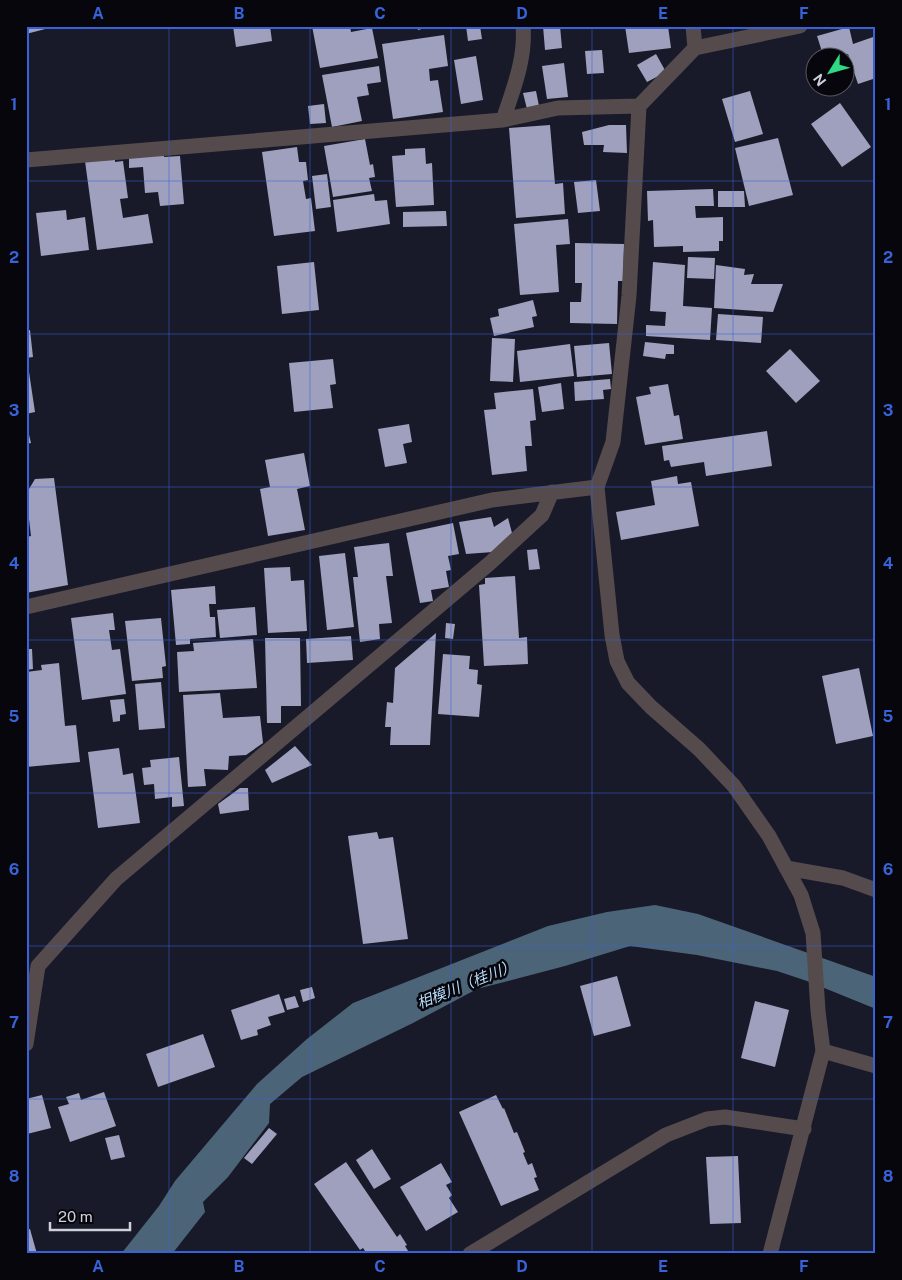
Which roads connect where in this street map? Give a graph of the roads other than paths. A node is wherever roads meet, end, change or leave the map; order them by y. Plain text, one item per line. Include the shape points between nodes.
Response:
1 (523, 26) edge
2 (693, 26) edge
3 (800, 26) edge
4 (695, 48) junction
5 (639, 106) junction
6 (503, 120) junction
7 (26, 160) edge
8 (597, 487) junction
9 (552, 492) junction
10 (26, 607) edge
11 (786, 868) junction
12 (876, 890) edge
13 (26, 1044) edge
14 (823, 1051) junction
15 (876, 1066) edge
16 (804, 1129) junction
17 (470, 1254) edge
18 (770, 1254) edge

1 - 6 street via 520,66
2 - 4 street
3 - 4 street
4 - 5 street
5 - 6 street via 558,108
5 - 8 street via 629,296 616,423 613,442
6 - 7 street
8 - 9 street
8 - 11 street via 617,661 628,683 734,786
9 - 10 street via 492,500
9 - 13 street via 542,515 490,563 116,879 38,966
11 - 12 street via 843,878
11 - 14 street via 801,895 813,933
14 - 15 street
14 - 16 street
16 - 17 street via 725,1117 707,1119 666,1135
16 - 18 street

